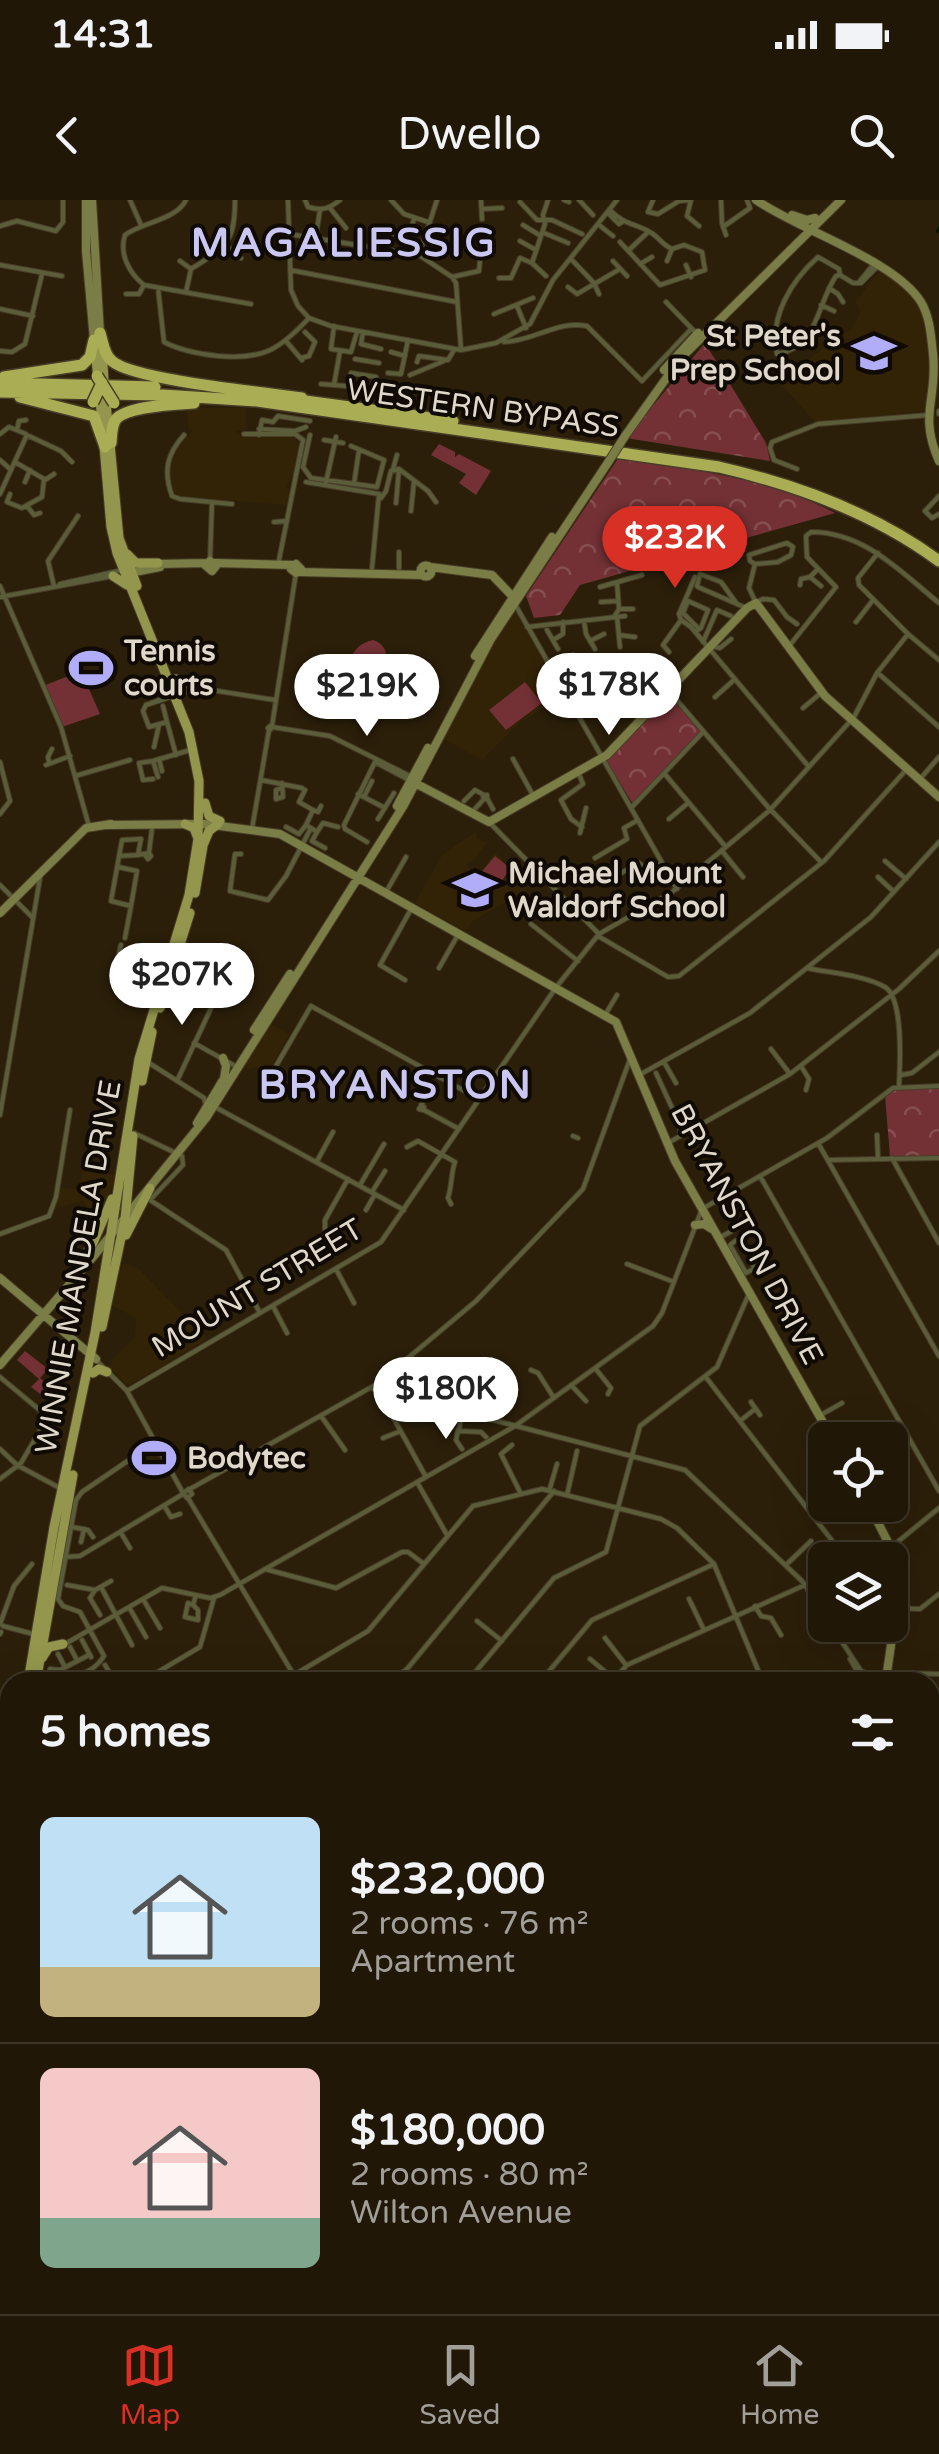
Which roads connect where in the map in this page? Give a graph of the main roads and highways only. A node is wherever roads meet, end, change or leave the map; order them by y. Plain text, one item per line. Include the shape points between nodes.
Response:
1 (89, 200) edge
2 (756, 200) edge
3 (764, 200) edge
4 (837, 200) edge
5 (812, 224) junction
6 (876, 263) junction
7 (97, 337) junction
8 (937, 359) edge
9 (64, 369) junction
10 (133, 369) junction
11 (939, 373) edge
12 (0, 380) edge
13 (102, 389) junction
14 (0, 394) edge
15 (329, 407) junction
16 (70, 409) junction
17 (140, 410) junction
18 (934, 414) edge
19 (108, 445) junction
20 (939, 458) edge
21 (606, 460) junction
22 (119, 538) junction
23 (939, 552) edge
24 (939, 561) edge
25 (211, 565) junction
26 (155, 566) junction
27 (126, 569) junction
28 (296, 569) junction
29 (412, 571) junction
30 (492, 574) junction
31 (525, 576) junction
32 (137, 595) junction
33 (511, 603) junction
34 (179, 695) junction
35 (412, 780) junction
36 (939, 796) edge
37 (205, 803) junction
38 (202, 822) junction
39 (219, 822) junction
40 (154, 824) junction
41 (185, 824) junction
42 (201, 842) junction
43 (358, 875) junction
44 (0, 913) edge
45 (175, 960) junction
46 (150, 971) road end
47 (165, 980) junction
48 (286, 992) junction
49 (146, 1061) junction
50 (231, 1061) junction
51 (134, 1103) junction
52 (208, 1105) junction
53 (178, 1156) junction
54 (124, 1162) junction
55 (150, 1194) junction
56 (119, 1223) junction
57 (696, 1225) road end
58 (717, 1235) junction
59 (118, 1254) junction
60 (74, 1272) junction
61 (0, 1280) edge
62 (40, 1317) junction
63 (0, 1361) edge
64 (94, 1362) junction
65 (107, 1372) road end
66 (822, 1422) edge
67 (68, 1491) junction
68 (42, 1637) junction
69 (889, 1642) edge
70 (894, 1642) edge
71 (40, 1662) junction
72 (31, 1672) edge
73 (40, 1672) edge
74 (885, 1672) edge
75 (886, 1672) edge

1 - 7 main road, WINNIE MANDELA DRIVE
2 - 5 main road
3 - 5 main road
4 - 5 main road
5 - 6 main road
5 - 6 main road
5 - 21 main road, bridge via 696,333 656,380
6 - 8 main road via 903,279 925,310
7 - 9 highway via 86,363
7 - 10 highway via 110,360
7 - 13 main road, WINNIE MANDELA DRIVE
8 - 11 main road
8 - 18 main road
9 - 12 highway
9 - 13 highway via 79,370
10 - 13 highway via 122,370
10 - 15 highway
11 - 18 main road
12 - 15 highway, WESTERN BYPASS via 206,390
13 - 16 highway via 84,408
13 - 17 highway via 123,410
13 - 19 main road, WINNIE MANDELA DRIVE
14 - 15 highway, WESTERN BYPASS via 206,397
14 - 16 highway
15 - 17 highway via 210,403
15 - 23 highway, WESTERN BYPASS via 752,467 852,502
15 - 24 highway, WESTERN BYPASS via 736,470 845,507
16 - 19 highway via 97,419
17 - 19 highway via 117,418
18 - 20 main road via 929,434
19 - 22 main road, WINNIE MANDELA DRIVE
19 - 27 main road, WINNIE MANDELA DRIVE via 111,528
21 - 31 main road
21 - 33 main road
22 - 26 main road via 133,562
22 - 27 main road, WINNIE MANDELA DRIVE
25 - 26 main road
25 - 28 main road
25 - 28 main road
26 - 27 main road
26 - 32 main road via 139,576
27 - 32 main road, WINNIE MANDELA DRIVE
27 - 32 main road via 112,575
28 - 29 main road
28 - 29 main road
29 - 30 main road
29 - 33 main road via 491,579
30 - 31 main road via 510,583
30 - 33 main road
31 - 33 main road
32 - 34 main road, WINNIE MANDELA DRIVE
32 - 34 main road, WINNIE MANDELA DRIVE
33 - 35 main road
33 - 35 main road via 483,641
34 - 37 main road, WINNIE MANDELA DRIVE via 199,750
34 - 38 main road, WINNIE MANDELA DRIVE
35 - 36 main road via 489,822 602,758 756,602 822,692
35 - 43 main road
35 - 43 main road
37 - 38 main road, WINNIE MANDELA DRIVE
37 - 39 main road
38 - 39 main road, BRYANSTON DRIVE
38 - 40 main road, BRYANSTON DRIVE
38 - 41 main road, BRYANSTON DRIVE
38 - 42 main road, WINNIE MANDELA DRIVE
39 - 42 main road
39 - 43 main road, BRYANSTON DRIVE via 284,832
40 - 41 main road, BRYANSTON DRIVE
40 - 44 main road, BRYANSTON DRIVE via 89,826
41 - 42 main road
42 - 45 main road, WINNIE MANDELA DRIVE via 197,886
42 - 47 main road, WINNIE MANDELA DRIVE
43 - 48 main road
43 - 48 main road
43 - 58 main road, BRYANSTON DRIVE via 621,1028 668,1143
45 - 47 main road, WINNIE MANDELA DRIVE
45 - 47 main road via 185,979
46 - 47 main road
47 - 49 main road, WINNIE MANDELA DRIVE
47 - 51 main road, WINNIE MANDELA DRIVE via 139,1058
48 - 50 main road
49 - 51 main road
49 - 56 main road, WINNIE MANDELA DRIVE
50 - 52 main road
50 - 52 main road
51 - 54 main road, WINNIE MANDELA DRIVE
52 - 53 main road
53 - 55 main road
53 - 56 main road
54 - 56 main road, WINNIE MANDELA DRIVE
54 - 60 main road via 101,1226
55 - 56 main road
55 - 59 main road
56 - 59 main road, WINNIE MANDELA DRIVE
56 - 60 main road
56 - 62 main road
56 - 64 main road, WINNIE MANDELA DRIVE
57 - 58 main road via 706,1224
58 - 66 main road, BRYANSTON DRIVE
59 - 64 main road, WINNIE MANDELA DRIVE
60 - 62 main road
61 - 62 main road
62 - 63 main road
62 - 64 main road
62 - 64 main road
64 - 65 main road
64 - 67 main road, WINNIE MANDELA DRIVE
67 - 68 main road, WINNIE MANDELA DRIVE
67 - 68 main road, WINNIE MANDELA DRIVE via 48,1634
68 - 71 main road, WINNIE MANDELA DRIVE
68 - 71 main road via 47,1649
68 - 72 main road, WINNIE MANDELA DRIVE
69 - 74 main road
70 - 75 main road
71 - 73 main road, WINNIE MANDELA DRIVE

